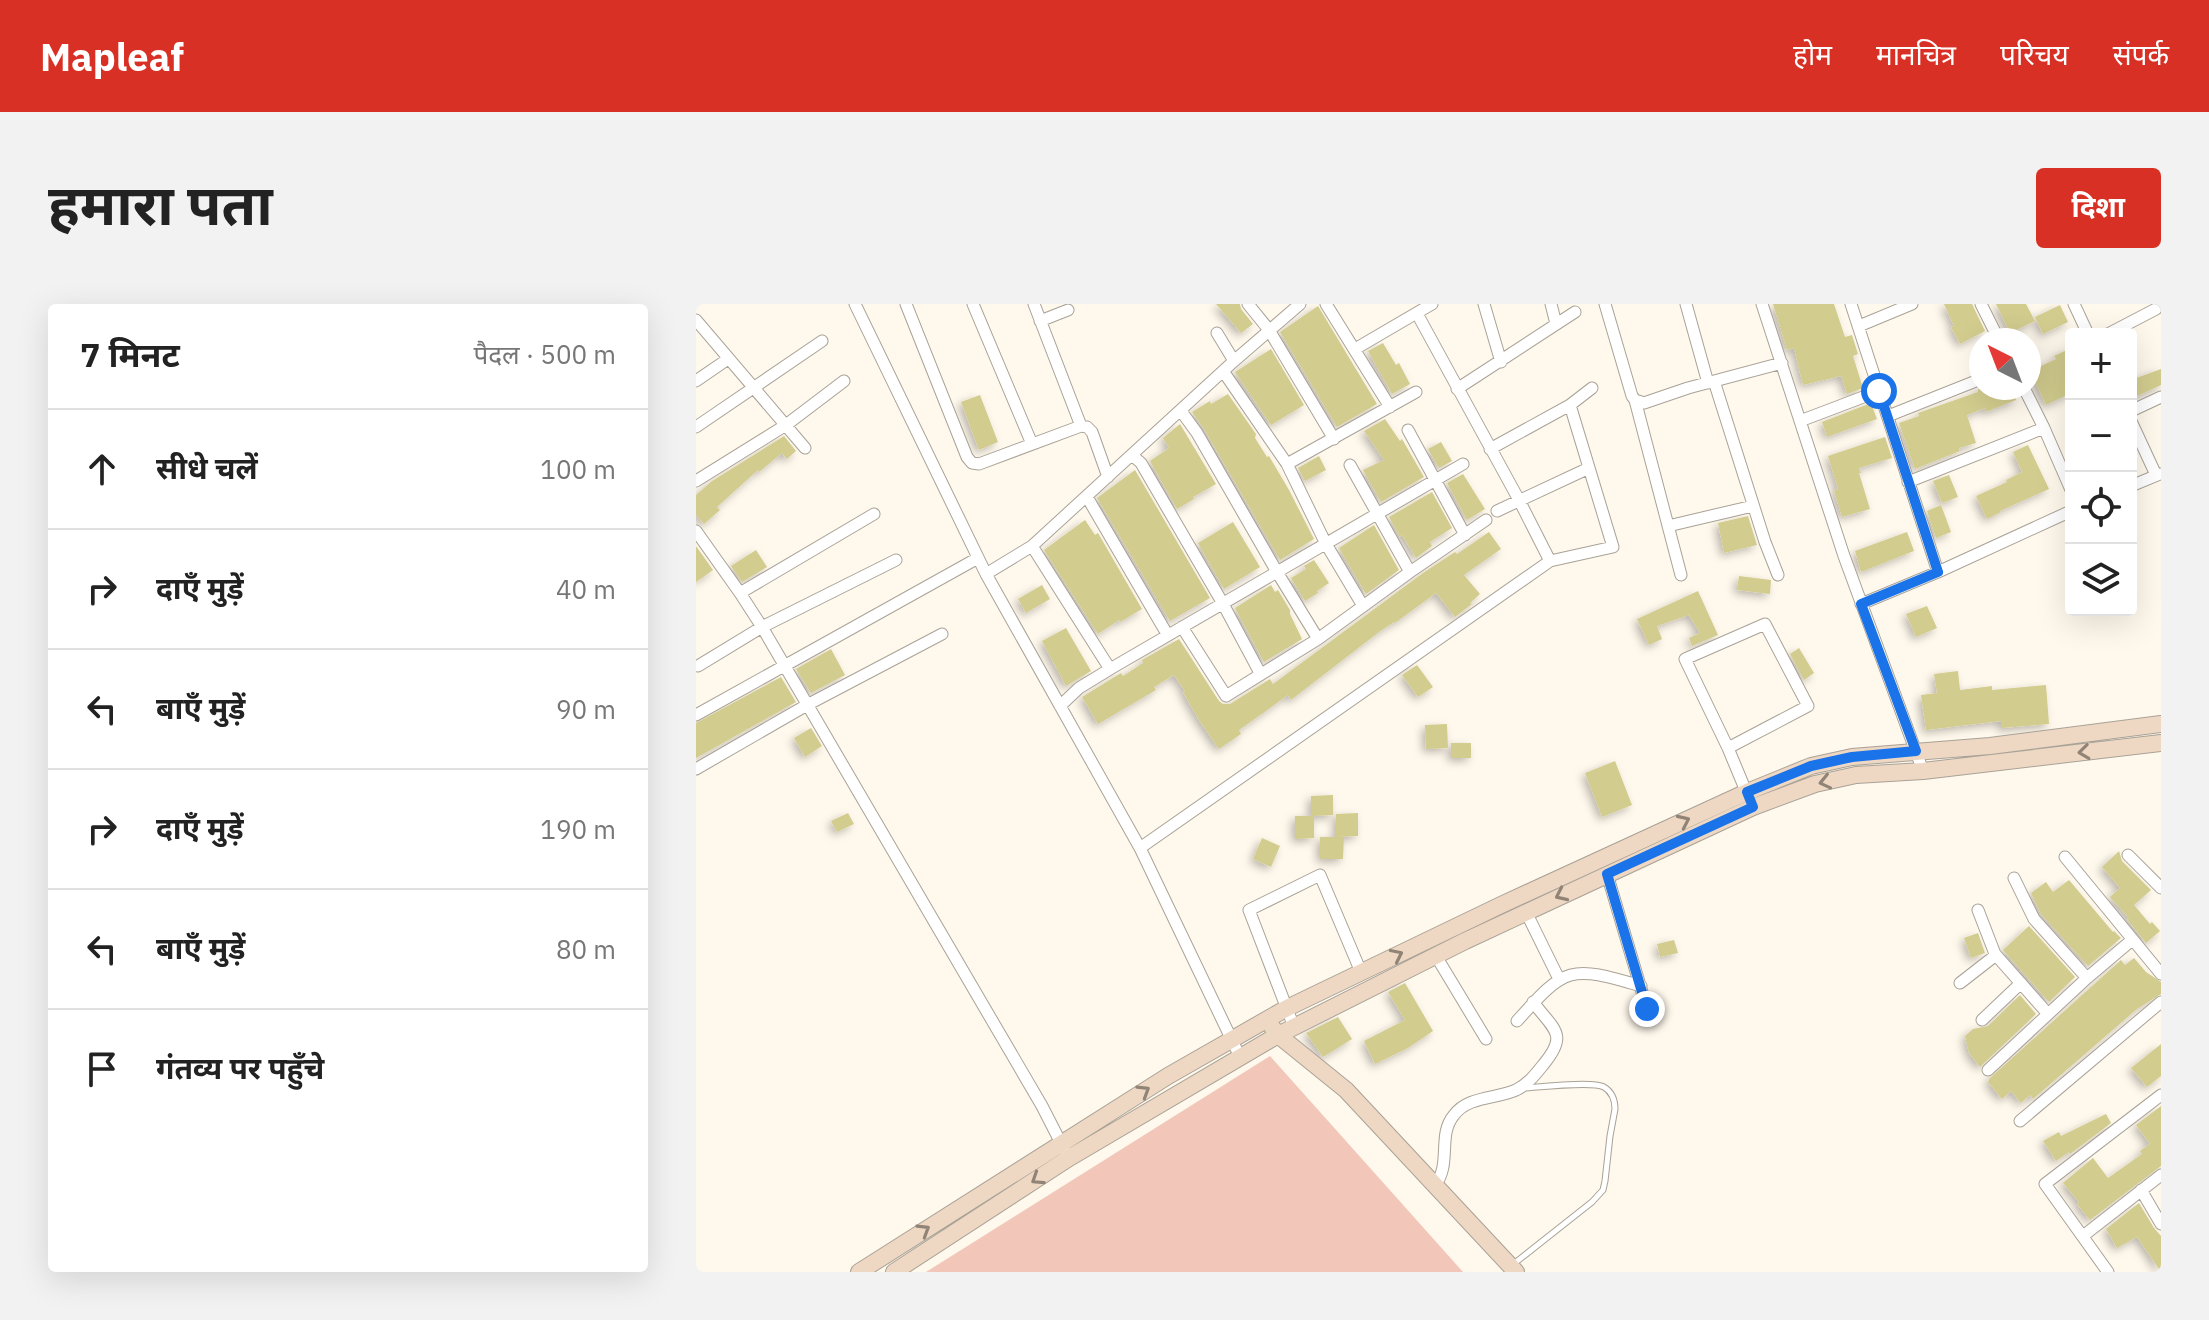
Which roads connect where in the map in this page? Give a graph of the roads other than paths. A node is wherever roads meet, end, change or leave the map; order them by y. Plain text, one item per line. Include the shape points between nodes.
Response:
1 (855, 304) edge
2 (906, 304) edge
3 (973, 304) edge
4 (1034, 304) edge
5 (1248, 304) edge
6 (1300, 304) edge
7 (1326, 304) edge
8 (1432, 304) edge
9 (1484, 304) edge
10 (1551, 304) edge
11 (1605, 304) edge
12 (1686, 304) edge
13 (1762, 304) edge
14 (1851, 304) edge
15 (1912, 304) edge
16 (1981, 304) edge
17 (2074, 304) edge
18 (1068, 310) dead end
19 (2157, 311) edge
20 (1575, 312) dead end
21 (1420, 319) dead end
22 (1040, 321) junction
23 (697, 323) edge
24 (1556, 324) junction
25 (1859, 326) junction
26 (1993, 328) edge
27 (2085, 328) edge
28 (2121, 328) edge
29 (1269, 330) junction
30 (1217, 333) dead end
31 (822, 341) dead end
32 (1355, 349) junction
33 (728, 359) junction
34 (1234, 361) junction
35 (1501, 362) junction
36 (1782, 363) junction
37 (1223, 371) junction
38 (696, 381) edge
39 (844, 381) dead end
40 (1711, 382) junction
41 (1969, 384) edge
42 (1592, 388) dead end
43 (754, 389) junction
44 (1457, 389) junction
45 (1879, 391) junction
46 (1416, 392) dead end
47 (2161, 397) edge
48 (1635, 400) junction
49 (2030, 400) edge
50 (1570, 405) junction
51 (1390, 407) junction
52 (2137, 408) edge
53 (1181, 411) junction
54 (1888, 416) junction
55 (1800, 421) junction
56 (786, 425) junction
57 (1081, 426) junction
58 (696, 427) edge
59 (2044, 428) junction
60 (1408, 430) dead end
61 (2137, 433) edge
62 (1334, 439) junction
63 (1032, 444) junction
64 (805, 448) dead end
65 (1490, 449) junction
66 (1132, 455) junction
67 (1287, 464) junction
68 (1463, 464) dead end
69 (1350, 465) dead end
70 (1589, 468) junction
71 (2158, 474) edge
72 (2065, 476) edge
73 (1108, 477) junction
74 (696, 481) edge
75 (1435, 481) junction
76 (1908, 482) junction
77 (2137, 483) edge
78 (1087, 497) junction
79 (1519, 500) junction
80 (1753, 506) junction
81 (1497, 511) dead end
82 (1377, 512) junction
83 (874, 514) dead end
84 (2065, 514) edge
85 (1486, 520) dead end
86 (1668, 526) junction
87 (1465, 535) junction
88 (698, 537) edge
89 (1326, 544) junction
90 (1032, 546) junction
91 (978, 558) junction
92 (896, 560) dead end
93 (1550, 561) junction
94 (1277, 572) junction
95 (1410, 572) junction
96 (1938, 572) junction
97 (986, 574) junction
98 (1681, 575) dead end
99 (1778, 575) dead end
100 (740, 593) junction
101 (1222, 602) junction
102 (1861, 604) junction
103 (1363, 606) junction
104 (762, 627) junction
105 (1182, 627) junction
106 (942, 634) dead end
107 (1167, 634) junction
108 (1318, 639) junction
109 (698, 666) dead end
110 (784, 666) junction
111 (1110, 669) junction
112 (1260, 673) junction
113 (807, 705) junction
114 (1060, 706) junction
115 (696, 715) edge
116 (2161, 724) edge
117 (2161, 743) edge
118 (1728, 748) junction
119 (1916, 751) junction
120 (696, 769) edge
121 (1923, 771) junction
122 (1750, 800) junction
123 (1660, 840) junction
124 (1140, 848) junction
125 (2128, 855) dead end
126 (2065, 857) dead end
127 (1607, 874) junction
128 (2014, 878) dead end
129 (2161, 888) edge
130 (1978, 910) dead end
131 (1526, 912) junction
132 (2132, 940) junction
133 (1996, 955) junction
134 (1436, 956) junction
135 (1361, 972) junction
136 (2161, 974) edge
137 (2087, 978) junction
138 (1559, 979) junction
139 (1960, 983) dead end
140 (2021, 983) junction
141 (1641, 986) junction
142 (1533, 1002) junction
143 (2161, 1002) edge
144 (1287, 1008) junction
145 (1647, 1009) dead end
146 (2048, 1014) junction
147 (1266, 1020) junction
148 (1982, 1020) dead end
149 (1517, 1021) dead end
150 (1294, 1027) junction
151 (1278, 1035) junction
152 (1232, 1039) junction
153 (1486, 1039) dead end
154 (1240, 1057) junction
155 (1988, 1070) dead end
156 (1519, 1089) junction
157 (2161, 1095) edge
158 (2020, 1121) dead end
159 (1065, 1151) junction
160 (2161, 1175) edge
161 (1435, 1185) junction
162 (2141, 1190) junction
163 (2161, 1224) edge
164 (2083, 1236) junction
165 (1513, 1269) edge
166 (859, 1272) edge
167 (894, 1272) edge
168 (2108, 1272) edge

1 - 91 street
2 - 63 street via 972,463
3 - 63 street
4 - 22 street
5 - 29 street
6 - 29 street
7 - 32 street
8 - 32 street
9 - 35 street
10 - 24 street
11 - 48 street
12 - 40 street
13 - 36 street
14 - 25 street
15 - 25 street
16 - 26 street
17 - 27 street
18 - 22 street
19 - 28 street
20 - 24 street
21 - 44 street
22 - 57 street
23 - 33 street
24 - 35 street
25 - 45 street
29 - 34 street
29 - 62 street
30 - 34 street
31 - 43 street
32 - 51 street
33 - 38 street
33 - 43 street
34 - 37 street
35 - 44 street
36 - 40 street
36 - 55 street
37 - 53 street
37 - 67 street
39 - 56 street
40 - 48 street via 1644,403
40 - 80 street
41 - 54 street
42 - 50 street
43 - 56 street
43 - 58 street
44 - 65 street
45 - 54 street
45 - 55 street
46 - 51 street
47 - 52 street
48 - 86 street
49 - 59 street
50 - 65 street
50 - 70 street
51 - 62 street
53 - 66 street
53 - 94 street
54 - 76 street
55 - 102 street
56 - 64 street
56 - 74 street
57 - 63 street
57 - 73 street via 1092,432
59 - 72 street
59 - 76 street
60 - 75 street
61 - 71 street
62 - 67 street
65 - 79 street
66 - 73 street
66 - 101 street
67 - 89 street
68 - 75 street
69 - 82 street
70 - 79 street
70 - 93 street via 1613,547
71 - 77 street
73 - 78 street
75 - 82 street
75 - 87 street
76 - 96 street
78 - 90 street
78 - 107 street
79 - 81 street
79 - 93 street
80 - 86 street
80 - 99 street
82 - 89 street
82 - 95 street
83 - 100 street
84 - 96 street
85 - 87 street
86 - 98 street
87 - 95 street
88 - 100 street
89 - 94 street
89 - 103 street
90 - 97 street
90 - 111 street
91 - 97 street
91 - 110 street
92 - 104 street
93 - 124 street
94 - 101 street
94 - 108 street
95 - 103 street
96 - 102 street
97 - 114 street
100 - 104 street
101 - 105 street
101 - 112 street
102 - 119 street
103 - 108 street
104 - 109 street
104 - 110 street
105 - 107 street
105 - 112 street via 1226,696
106 - 113 street
107 - 111 street
108 - 112 street
110 - 113 street
110 - 115 street
111 - 114 street
113 - 120 street
113 - 159 street
114 - 124 street
116 - 119 street
117 -> 121 street
118 - 118 street via 1685,659 1765,624 1808,706
118 - 122 street
119 - 121 street
119 - 122 street via 1811,766
121 -> 122 street via 1856,775
122 - 123 street
123 - 127 street
135 -> 123 street
124 - 152 street
125 - 129 street
126 - 132 street
127 -> 131 street
127 - 141 street
128 - 137 street via 2034,919
130 - 133 street
131 - 134 street
131 - 138 street
132 - 136 street
132 - 137 street
133 - 139 street
133 - 140 street
134 - 150 street
134 - 153 street
135 - 144 street
135 - 144 street via 1320,875 1249,910
137 - 146 street
138 - 141 street via 1590,972
138 - 142 street
140 - 146 street
140 - 148 street
141 - 145 street
142 - 149 street
142 - 156 street via 1558,1035 1557,1044
143 - 158 street
144 - 147 street
144 - 150 street
146 - 155 street
147 - 151 street
147 - 152 street
150 - 151 street
151 - 154 street
151 - 161 street via 1346,1090
152 - 154 street
159 -> 152 street via 1168,1076
154 - 159 street
156 - 161 street via 1475,1100 1456,1111 1445,1133 1443,1173
156 - 165 lane via 1598,1085 1611,1093 1615,1109 1603,1190
157 - 164 street via 2045,1184
166 -> 159 street
159 -> 167 street
160 - 162 street
161 - 165 street
162 - 163 street
162 - 164 street
164 - 168 street

